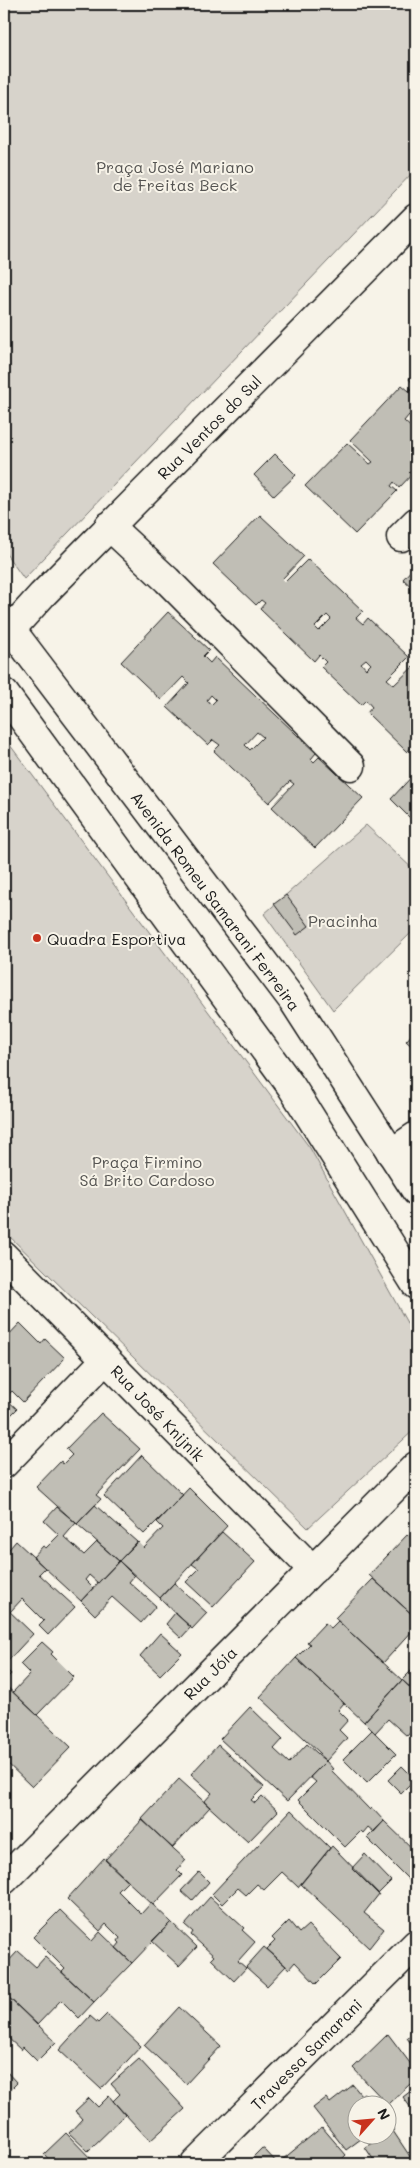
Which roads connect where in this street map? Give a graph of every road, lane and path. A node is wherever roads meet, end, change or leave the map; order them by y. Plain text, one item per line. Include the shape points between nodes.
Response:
1 (416, 218) edge
2 (110, 526) junction
3 (6, 629) edge
4 (4, 693) edge
5 (351, 766) dead end
6 (416, 1136) edge
7 (391, 1153) junction
8 (416, 1191) edge
9 (4, 1256) edge
10 (416, 1286) edge
11 (106, 1359) junction
12 (4, 1464) edge
13 (416, 1466) edge
14 (313, 1570) junction
15 (4, 1880) edge
16 (416, 1944) edge
17 (195, 2164) edge

1 - 2 street, Rua Ventos do Sul
2 - 3 street, Rua Ventos do Sul
2 - 5 street
3 - 7 street, Avenida Romeu Samarani Ferreira via 294,1002
4 - 10 street via 291,1086
6 - 7 street
7 - 8 street, Avenida Romeu Samarani Ferreira
9 - 11 street, Rua José Knijnik
11 - 12 street
11 - 14 street, Rua José Knijnik
13 - 14 street, Rua Jóia
14 - 15 street, Rua Jóia
16 - 17 street, Travessa Samarani

